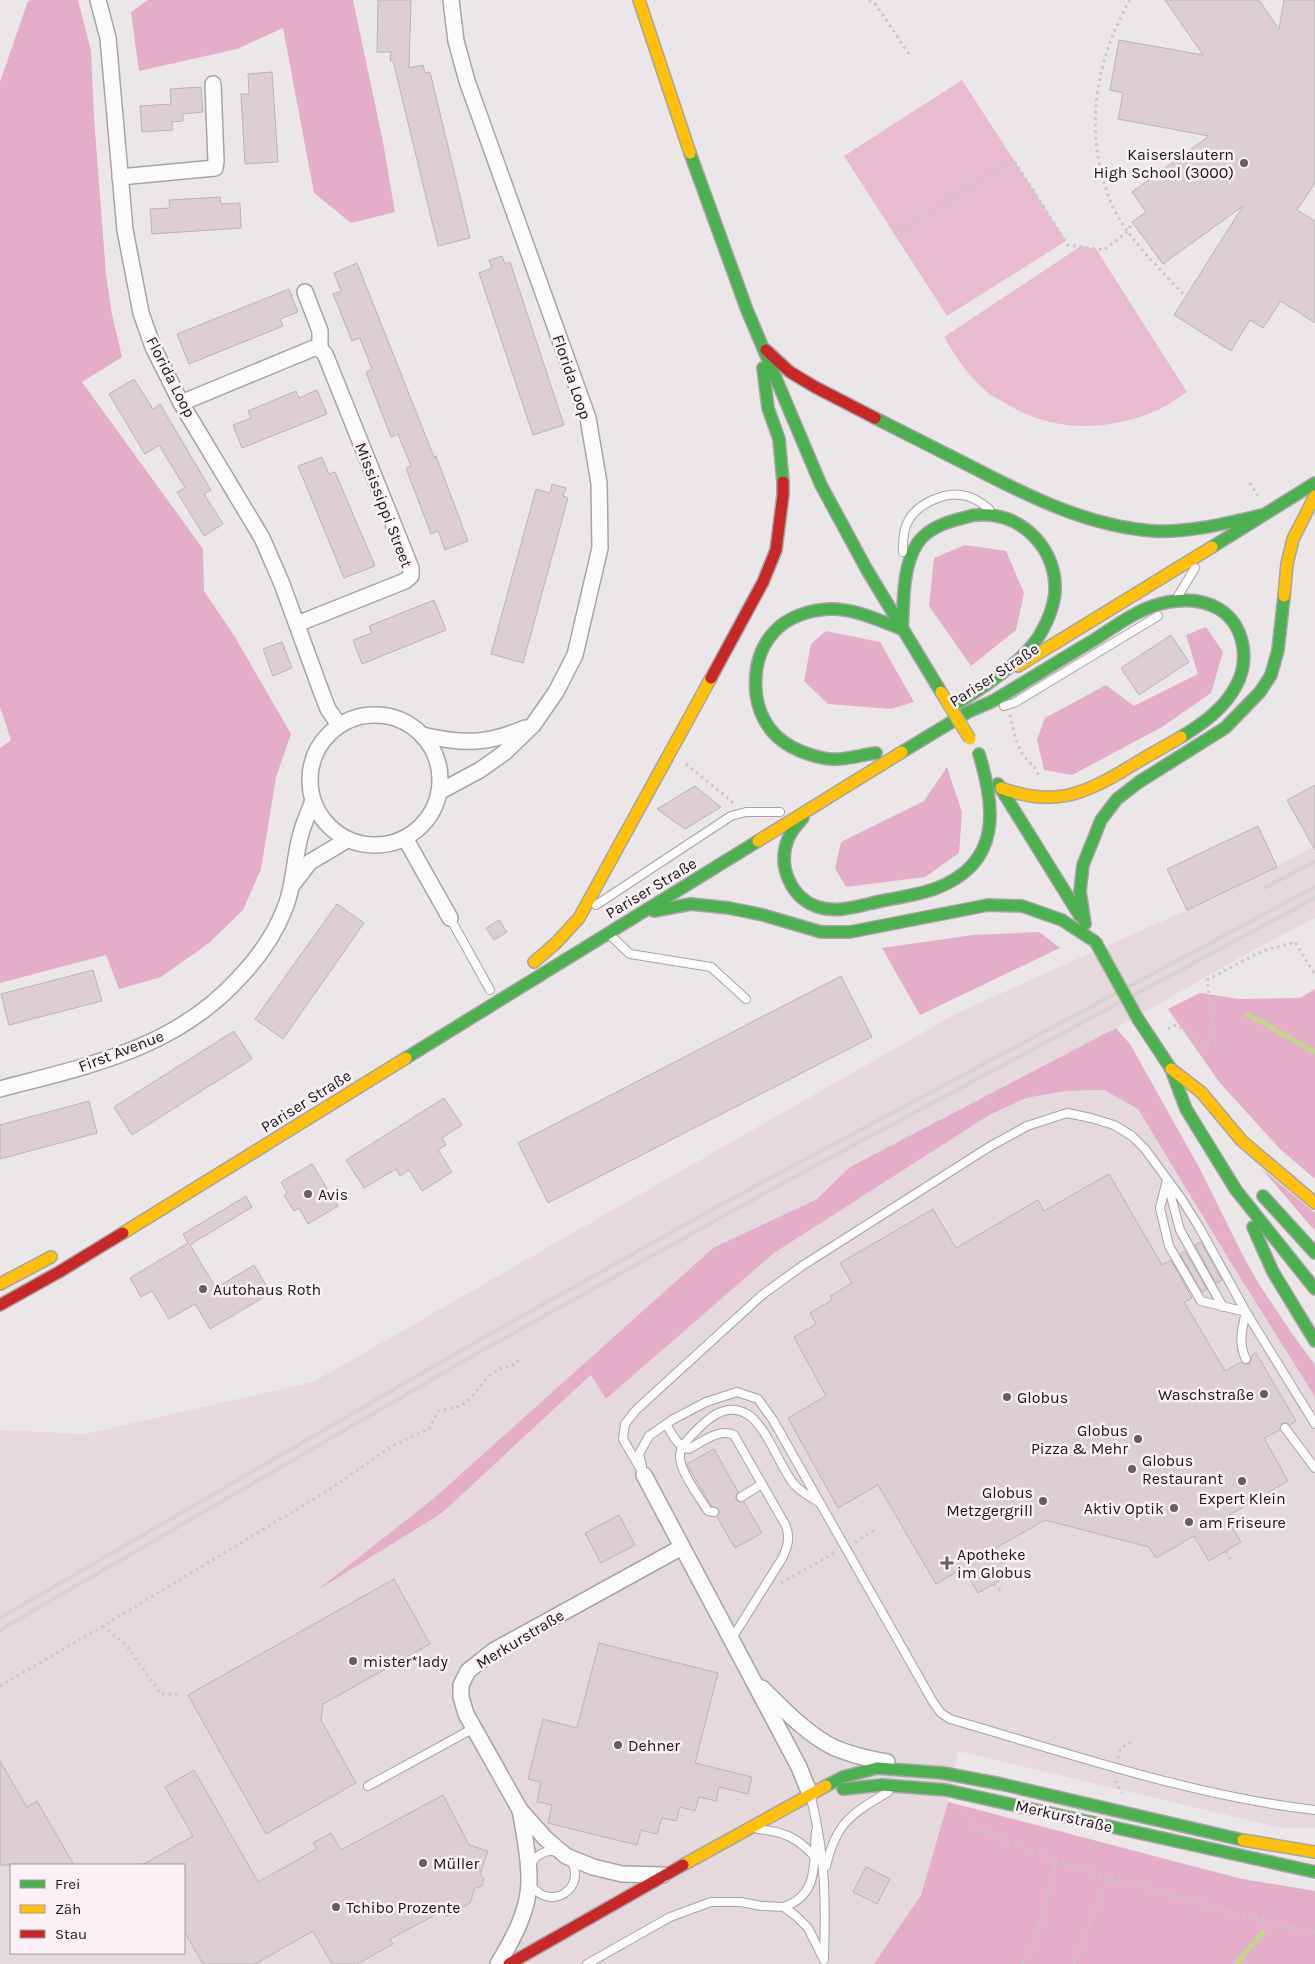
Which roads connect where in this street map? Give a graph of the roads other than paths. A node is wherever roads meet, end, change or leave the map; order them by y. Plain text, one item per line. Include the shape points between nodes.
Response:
1 (98, 0) edge
2 (451, 0) edge
3 (639, 0) edge
4 (213, 84) dead end
5 (120, 177) junction
6 (305, 292) dead end
7 (761, 345) junction
8 (320, 349) junction
9 (181, 403) junction
10 (1315, 483) edge
11 (1315, 495) edge
12 (996, 514) junction
13 (1262, 515) junction
14 (1195, 568) junction
15 (906, 574) junction
16 (1175, 600) junction
17 (297, 624) junction
18 (902, 629) junction
19 (965, 699) junction
20 (968, 712) junction
21 (941, 713) dead end
22 (339, 725) junction
23 (533, 725) junction
24 (422, 735) junction
25 (979, 754) junction
26 (852, 767) dead end
27 (1001, 788) junction
28 (439, 792) junction
29 (313, 801) junction
30 (812, 809) junction
31 (784, 810) joint
32 (764, 822) dead end
33 (405, 838) junction
34 (347, 840) junction
35 (290, 887) junction
36 (450, 918) joint
37 (579, 918) junction
38 (630, 919) junction
39 (1085, 924) junction
40 (608, 933) junction
41 (576, 936) dead end
42 (1095, 941) junction
43 (490, 990) dead end
44 (746, 999) dead end
45 (1172, 1069) junction
46 (0, 1090) edge
47 (1204, 1116) dead end
48 (1166, 1180) junction
49 (1254, 1186) dead end
50 (1236, 1190) junction
51 (1315, 1203) edge
52 (59, 1252) dead end
53 (1315, 1253) edge
54 (0, 1284) edge
55 (1315, 1289) edge
56 (0, 1305) edge
57 (1223, 1307) junction
58 (1246, 1312) junction
59 (1315, 1341) edge
60 (1246, 1359) dead end
61 (666, 1424) junction
62 (1315, 1424) edge
63 (1284, 1428) dead end
64 (682, 1447) junction
65 (1315, 1468) edge
66 (644, 1475) junction
67 (762, 1484) junction
68 (741, 1497) dead end
69 (820, 1503) junction
70 (714, 1512) dead end
71 (682, 1547) junction
72 (731, 1640) junction
73 (752, 1679) junction
74 (474, 1728) junction
75 (943, 1773) junction
76 (899, 1785) junction
77 (368, 1786) dead end
78 (810, 1794) junction
79 (520, 1810) junction
80 (1315, 1810) edge
81 (817, 1821) junction
82 (749, 1827) junction
83 (1314, 1852) edge
84 (566, 1856) junction
85 (815, 1857) junction
86 (825, 1870) junction
87 (1315, 1872) edge
88 (665, 1876) junction
89 (529, 1878) junction
90 (784, 1907) junction
91 (824, 1962) edge
92 (498, 1964) edge
93 (509, 1964) edge
94 (587, 1964) edge

1 - 5 street, Florida Loop via 108,38
2 - 23 street, Florida Loop via 456,41 467,81 588,418 599,483 600,548 575,654 556,692
3 - 7 main road via 680,126
4 - 5 street via 215,168
5 - 9 street, Florida Loop via 125,230 141,313 153,348
6 - 8 street, Mississippi Street via 320,331
7 - 13 main road via 790,372 815,387 1000,482 1079,516 1155,531 1213,525
7 - 18 main road via 826,494
7 - 37 main road via 768,408 779,439 782,464 783,495 776,550 763,582
8 - 9 street via 314,348
8 - 17 street, Mississippi Street via 325,354 411,568 405,581
9 - 17 street, Florida Loop via 262,538
10 - 13 main road, Pariser Straße
11 - 14 main road, Pariser Straße
11 - 39 main road via 1293,539 1287,564 1278,650 1271,675 1251,703 1225,728 1139,782 1117,799 1101,820 1083,865 1080,891
12 - 15 main road via 959,517 927,533 917,544
12 - 15 lane via 980,501 962,494 939,498 919,508 909,518 903,536
12 - 19 main road via 1022,524 1045,548 1053,567 1055,597 1039,636
13 - 19 main road, Pariser Straße
14 - 16 lane
14 - 20 main road, Pariser Straße via 1001,687
15 - 18 main road
16 - 20 main road via 1134,615 993,701
16 - 27 main road via 1210,604 1224,611 1240,632 1244,664 1236,688 1214,713 1090,790 1050,799 1016,794
17 - 22 street, Florida Loop via 320,691
18 - 25 main road, bridge
18 - 26 main road via 851,611 813,610 784,623 762,648 757,661 755,692 767,726 782,741 820,758 880,750
19 - 21 main road, Pariser Straße
20 - 30 main road, Pariser Straße
22 - 24 street via 353,718 383,715 411,725
22 - 29 street via 316,750 310,767
23 - 24 street via 509,735 474,742 453,742
23 - 28 street, Florida Loop via 504,753
24 - 28 street via 434,752 440,771
25 - 27 main road
25 - 30 main road via 990,795 991,828 979,857 966,872 945,885 921,893 846,909 812,905 800,897 786,878 784,850 790,833
27 - 39 main road
28 - 33 street via 428,819
29 - 34 street via 326,824
29 - 35 street, First Avenue via 300,835
30 - 38 main road, Pariser Straße
31 - 32 main road
31 - 37 lane via 731,816
33 - 34 street via 376,846
33 - 36 street
34 - 35 street, First Avenue via 310,862
35 - 46 street, First Avenue via 274,934 252,965 226,993 189,1022 146,1045 99,1062
36 - 43 lane
37 - 41 main road via 531,964
38 - 40 main road, Pariser Straße
38 - 42 main road via 691,904 763,915 821,932 850,932 988,905 1022,906 1062,920
39 - 42 main road
40 - 44 lane via 630,954 711,967
40 - 56 main road, Pariser Straße
42 - 45 main road, bridge via 1138,1019
45 - 47 main road
45 - 50 main road via 1186,1109
45 - 51 main road via 1201,1092 1242,1141
48 - 57 lane via 1180,1230
48 - 57 lane via 1160,1208 1169,1246 1201,1301
48 - 58 lane via 1199,1227
48 - 66 lane via 1132,1136 1091,1118 1067,1113 1027,1126 997,1142 762,1295 636,1410 625,1424 624,1439
49 - 53 main road
50 - 55 main road
50 - 59 main road via 1273,1272
52 - 54 main road
57 - 58 lane
58 - 60 lane via 1240,1335
58 - 62 lane
61 - 64 lane
61 - 66 lane via 648,1436 639,1454
61 - 69 lane via 706,1402 737,1392 758,1399
63 - 65 lane
64 - 67 lane via 689,1449 719,1433 734,1435
64 - 69 lane via 707,1419 720,1412 734,1410 746,1413 756,1420 794,1485
64 - 70 lane via 681,1465 708,1511
66 - 71 street, Merkurstraße
67 - 68 lane
67 - 72 lane via 786,1526 788,1544
69 - 80 lane via 933,1702 950,1719 1125,1770 1267,1804
71 - 72 street, Merkurstraße
71 - 74 street, Merkurstraße via 480,1660 468,1671 461,1685 466,1714
72 - 73 street, Merkurstraße
73 - 75 street, Merkurstraße via 802,1725 833,1747 853,1755
73 - 78 street, Merkurstraße
74 - 77 lane
74 - 79 street, Merkurstraße
75 - 78 main road, Merkurstraße via 877,1768 843,1777
75 - 83 main road, Merkurstraße via 1243,1840
76 - 78 main road, Merkurstraße via 862,1786
76 - 86 lane via 844,1823 830,1847
76 - 87 main road, Merkurstraße via 956,1792
78 - 81 lane
78 - 82 main road, Merkurstraße
79 - 84 street, Merkurstraße
79 - 89 street, Merkurstraße
81 - 85 lane
81 - 86 lane
82 - 85 lane via 790,1836
82 - 88 main road, Merkurstraße
84 - 88 street, Merkurstraße via 616,1873
84 - 89 lane via 553,1851 542,1853 531,1864
84 - 89 lane via 575,1872 566,1892 553,1896 541,1894
85 - 90 lane via 811,1885 799,1899
86 - 91 lane
88 - 93 main road, Merkurstraße
89 - 92 street, Merkurstraße via 521,1921
90 - 91 lane via 808,1928
90 - 94 lane via 711,1902 670,1917

